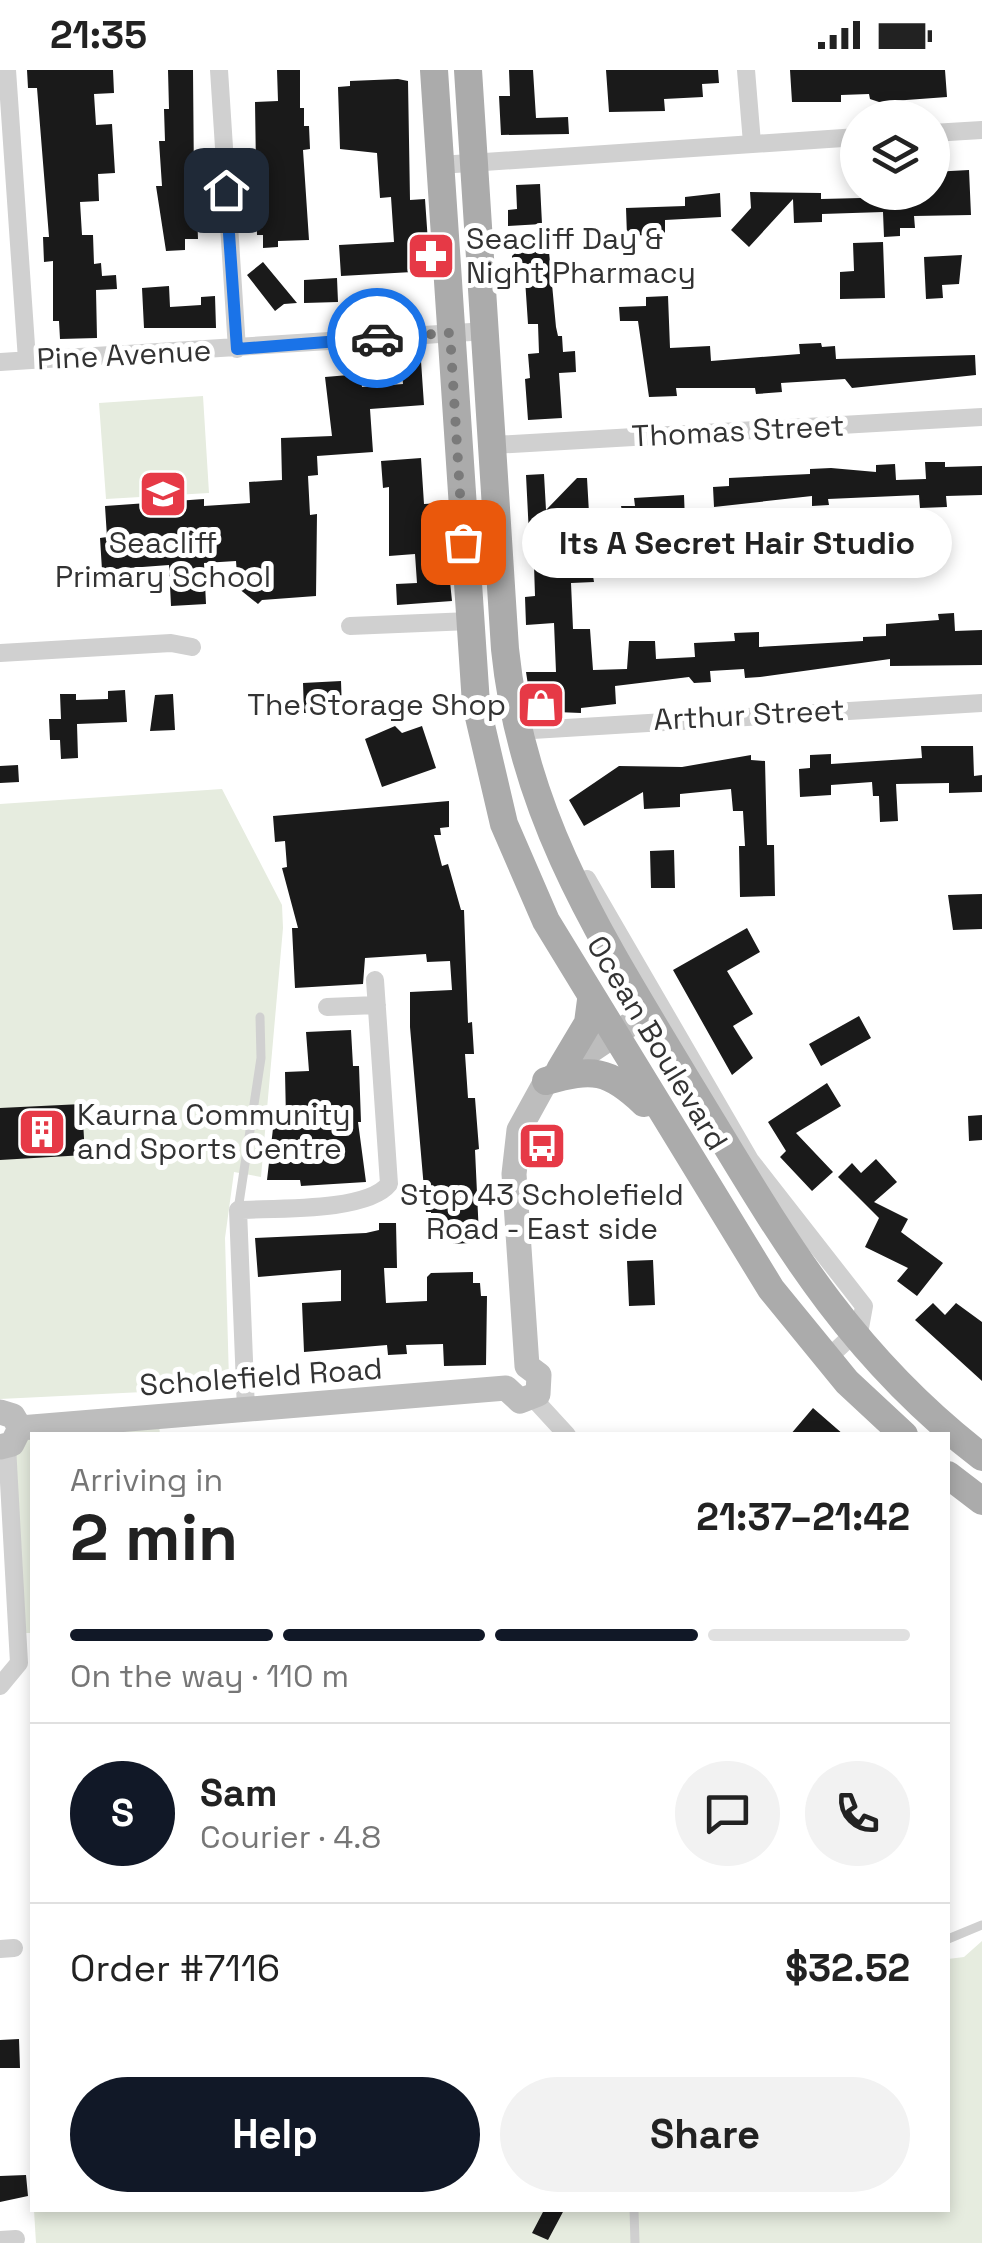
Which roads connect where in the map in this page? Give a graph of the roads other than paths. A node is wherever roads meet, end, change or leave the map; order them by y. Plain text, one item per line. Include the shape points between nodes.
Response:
1 (8, 70) edge
2 (218, 70) edge
3 (434, 70) edge
4 (468, 70) edge
5 (746, 70) edge
6 (982, 130) edge
7 (950, 132) edge
8 (840, 138) edge
9 (752, 143) junction
10 (474, 162) junction
11 (440, 165) junction
12 (487, 330) junction
13 (450, 333) junction
14 (237, 349) junction
15 (27, 360) junction
16 (0, 362) edge
17 (982, 418) edge
18 (493, 445) junction
19 (470, 621) junction
20 (350, 626) dead end
21 (192, 647) dead end
22 (0, 653) edge
23 (982, 703) edge
24 (516, 731) junction
25 (562, 829) dead end
26 (376, 980) dead end
27 (591, 1000) junction
28 (377, 1004) junction
29 (327, 1007) dead end
30 (647, 1013) junction
31 (260, 1017) dead end
32 (611, 1034) junction
33 (553, 1076) junction
34 (668, 1124) junction
35 (238, 1210) junction
36 (853, 1338) junction
37 (828, 1358) junction
38 (528, 1366) junction
39 (506, 1388) junction
40 (533, 1398) junction
41 (246, 1410) junction
42 (564, 1432) edge
43 (901, 1432) edge
44 (7, 1433) edge
45 (982, 1457) edge
46 (953, 1479) edge
47 (982, 1501) edge
48 (982, 1514) edge
49 (0, 1686) edge
50 (982, 1925) edge
51 (950, 1937) edge
52 (634, 2212) edge
53 (635, 2243) edge

1 - 15 street
2 - 14 street
3 - 11 main road, Ocean Boulevard
4 - 10 main road, Ocean Boulevard
5 - 9 street
6 - 7 street
8 - 9 street
9 - 10 street
10 - 11 street
10 - 12 main road, Ocean Boulevard
11 - 13 main road, Ocean Boulevard
12 - 13 street, Pine Avenue
12 - 18 main road, Ocean Boulevard
13 - 14 street, Pine Avenue
13 - 19 main road, Ocean Boulevard
14 - 15 street, Pine Avenue
15 - 16 street, Pine Avenue
17 - 18 street, Thomas Street
18 - 24 main road, Ocean Boulevard
19 - 20 street
19 - 27 main road, Ocean Boulevard via 491,782 522,875
21 - 22 street
23 - 24 street, Arthur Street
24 - 30 main road, Ocean Boulevard via 562,865
25 - 36 street, Ocean Boulevard via 750,1160 859,1298 864,1316
26 - 28 street
27 - 32 main road, Ocean Boulevard
27 - 33 main road via 588,1023
28 - 29 street
28 - 35 street via 389,1184 380,1196 352,1202
30 - 32 street
30 - 36 main road, Ocean Boulevard via 801,1269
31 - 35 lane via 261,1058
32 - 33 street
32 - 34 main road, Ocean Boulevard
33 - 34 main road via 581,1071 620,1080
33 - 38 street via 514,1148
34 - 37 main road, Ocean Boulevard via 771,1289
35 - 41 street
36 - 37 street
36 - 45 main road, Ocean Boulevard
37 - 43 main road, Ocean Boulevard
38 - 39 street via 514,1369
38 - 40 street via 541,1382
39 - 40 street via 514,1398
39 - 41 street, Scholefield Road
40 - 42 street
41 - 44 street, Scholefield Road
44 - 49 street via 19,1662
46 - 47 main road
46 - 48 main road
50 - 51 lane
52 - 53 lane

